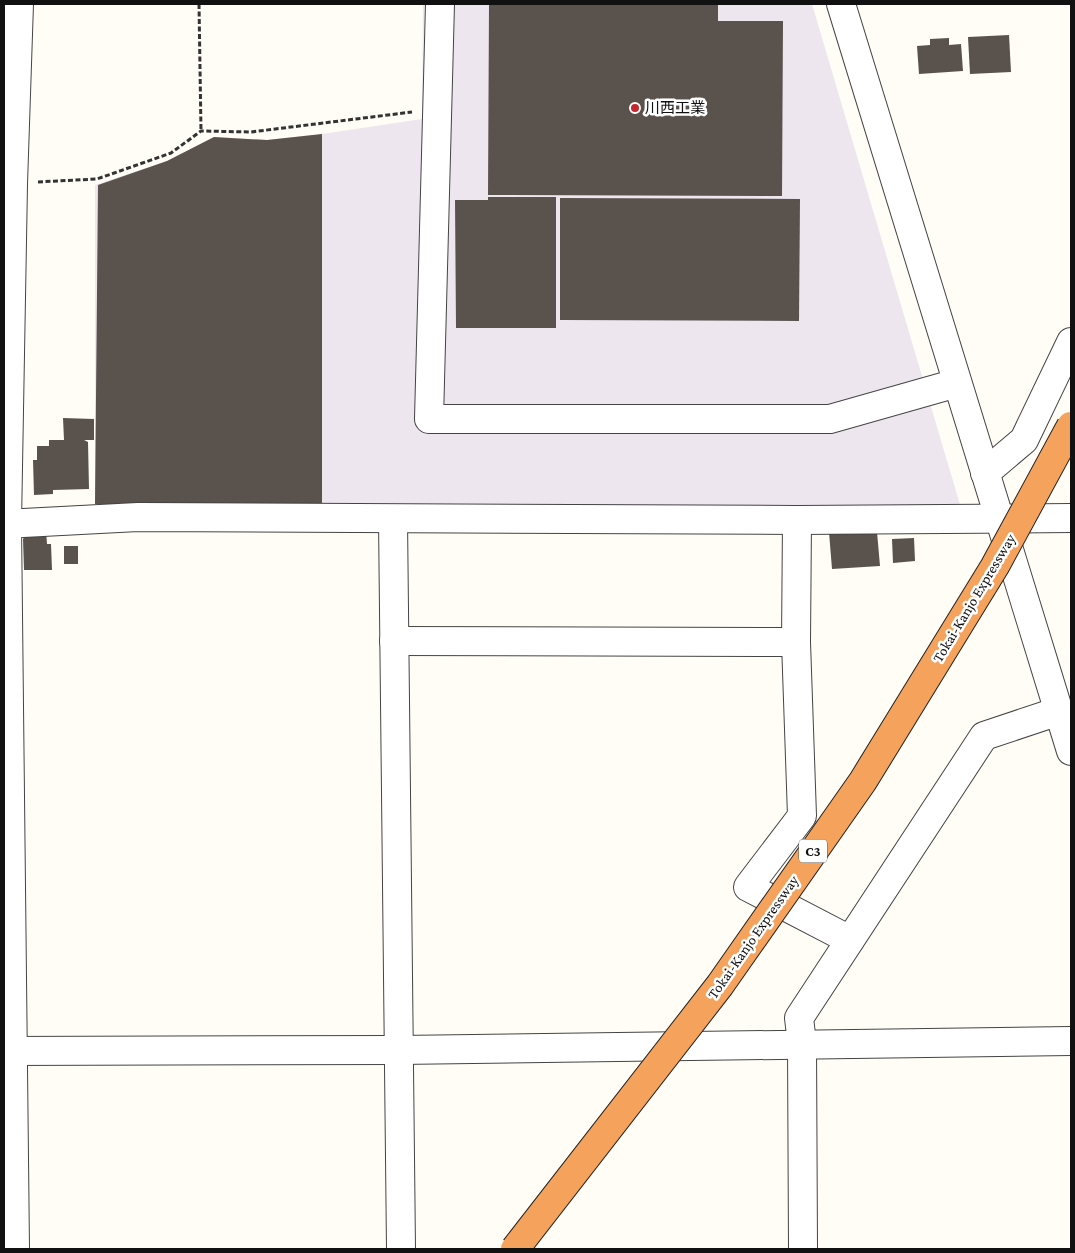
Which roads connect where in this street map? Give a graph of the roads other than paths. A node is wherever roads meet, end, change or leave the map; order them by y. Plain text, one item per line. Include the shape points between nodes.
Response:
1 (19, 4) edge
2 (440, 4) edge
3 (841, 4) edge
4 (10, 187) edge
5 (1071, 342) edge
6 (957, 382) junction
7 (1071, 426) edge
8 (984, 473) junction
9 (1071, 518) edge
10 (393, 519) junction
11 (797, 520) junction
12 (999, 520) junction
13 (5, 524) edge
14 (394, 641) junction
15 (796, 642) junction
16 (1059, 711) junction
17 (1071, 751) edge
18 (850, 940) junction
19 (1071, 1041) edge
20 (802, 1044) junction
21 (399, 1050) junction
22 (8, 1051) edge
23 (15, 1249) edge
24 (401, 1249) edge
25 (514, 1249) edge
26 (803, 1249) edge

1 - 4 street
2 - 6 street via 429,419 830,419
3 - 6 street
4 - 13 street
5 - 8 street via 1024,440
6 - 8 street
7 - 25 highway, Tokai-Kanjo Expressway / C3, bridge via 995,566 863,781 720,985
8 - 12 street
9 - 12 street
10 - 11 street
10 - 13 street via 138,517
10 - 14 street
11 - 12 street
11 - 15 street
12 - 16 street
13 - 22 street
14 - 15 street
14 - 21 street
15 - 18 street via 802,816 748,887
16 - 17 street
16 - 18 street via 984,736
18 - 20 street via 799,1018
19 - 20 street
20 - 21 street
20 - 26 street
21 - 22 street
21 - 24 street
22 - 23 street

